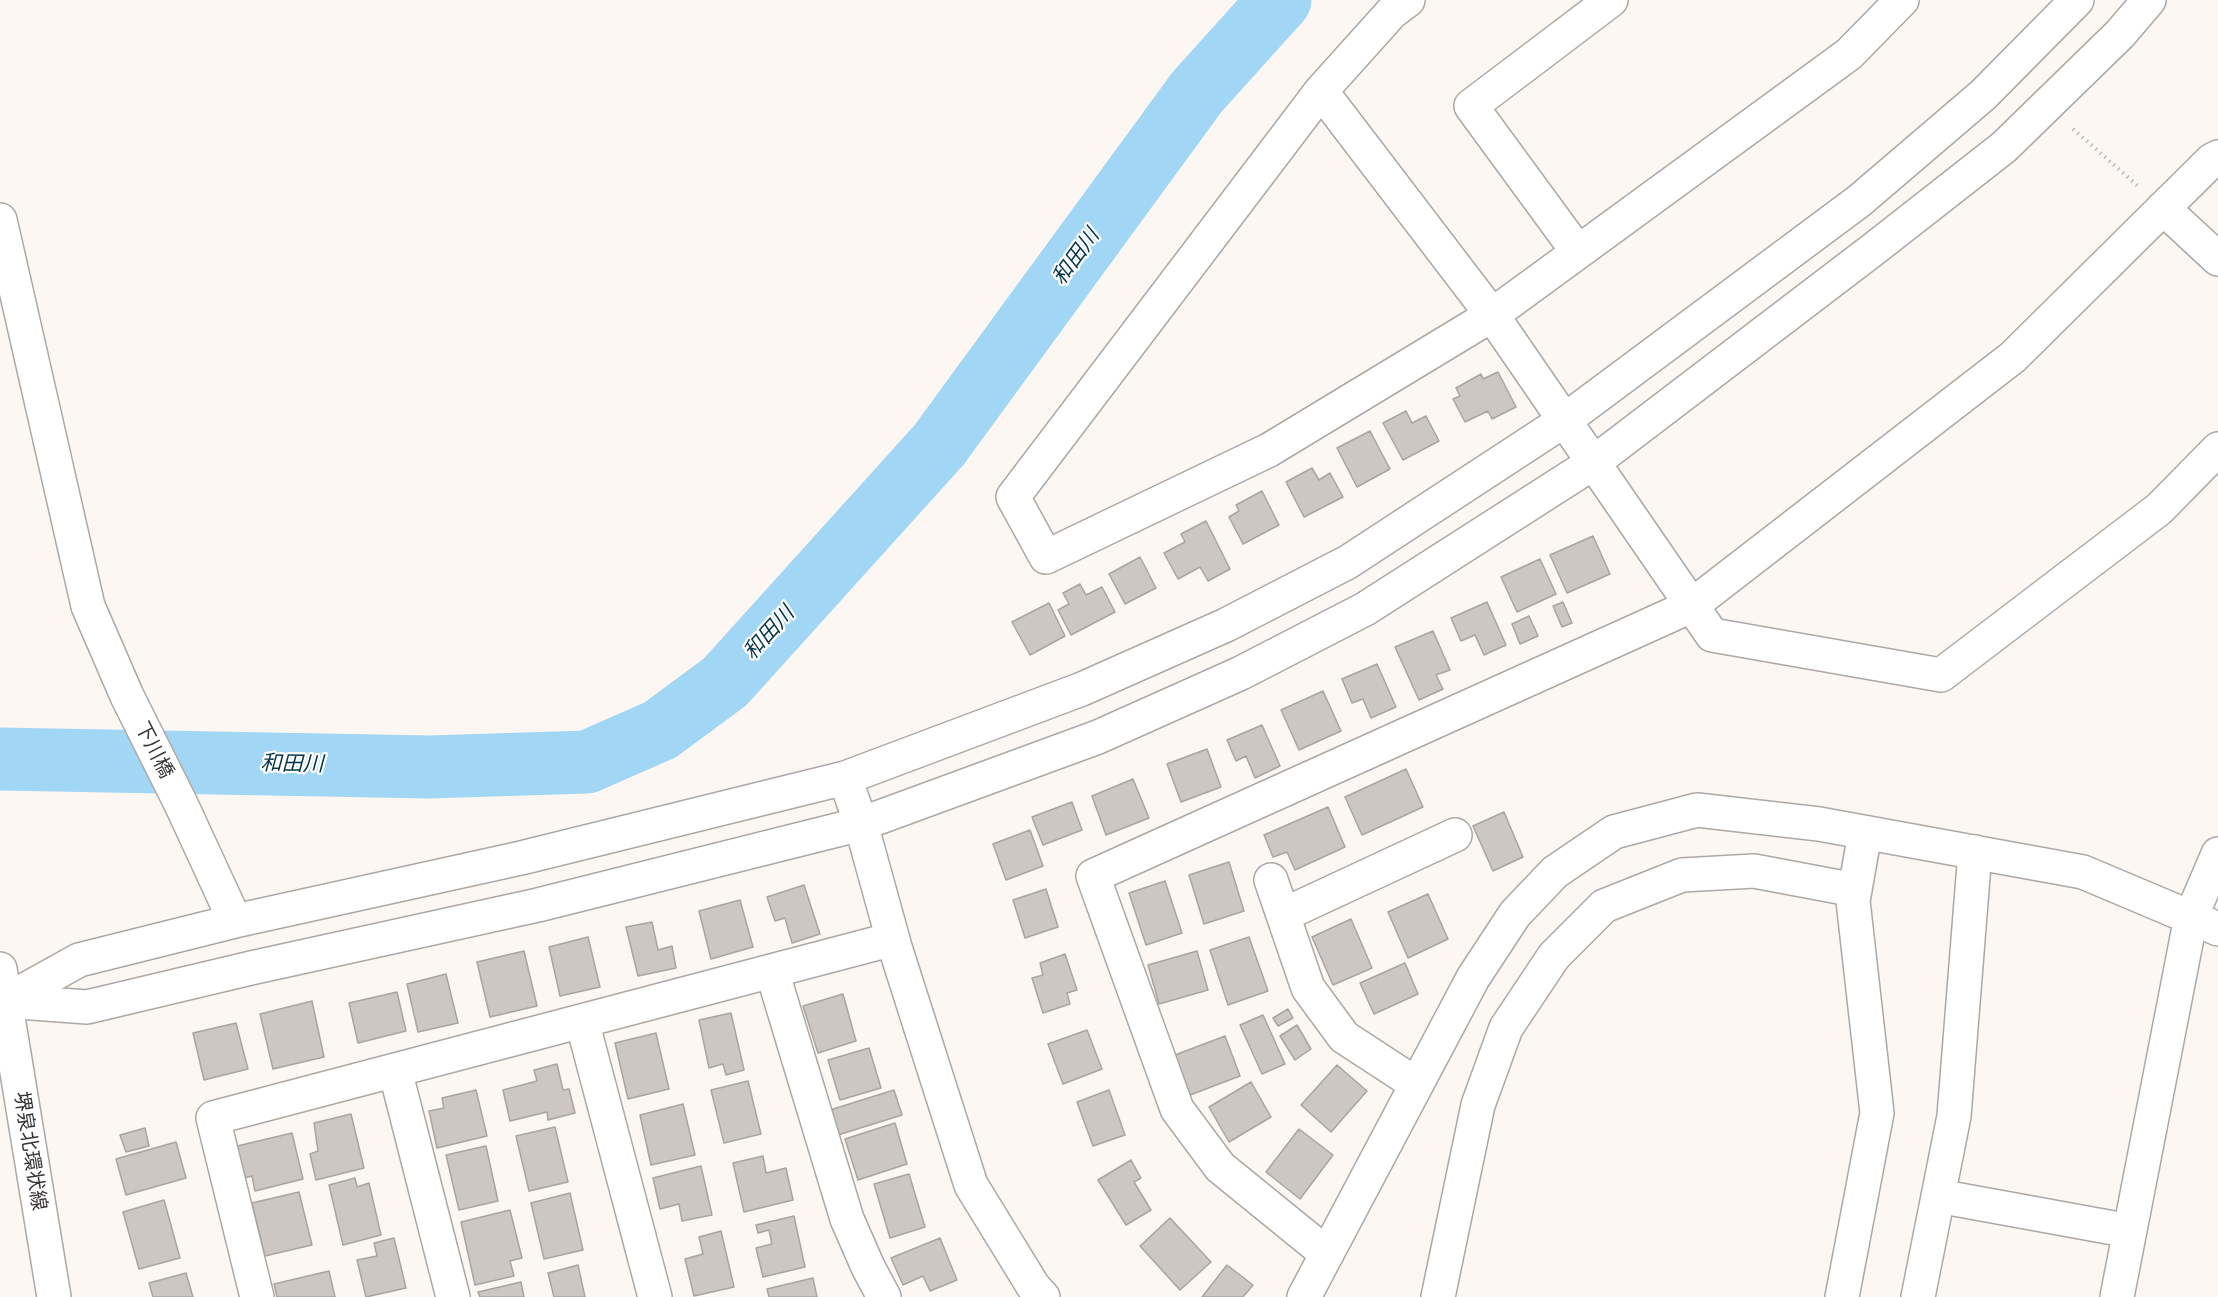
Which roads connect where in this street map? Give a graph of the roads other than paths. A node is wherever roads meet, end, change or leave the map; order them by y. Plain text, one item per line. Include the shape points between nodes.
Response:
1 (1408, 0) edge
2 (1611, 0) edge
3 (1902, 0) edge
4 (2077, 0) edge
5 (2149, 0) edge
6 (1321, 91) junction
7 (2218, 157) edge
8 (2163, 208) junction
9 (0, 220) edge
10 (1578, 252) junction
11 (2218, 259) edge
12 (1492, 315) junction
13 (1565, 420) junction
14 (2218, 449) edge
15 (1593, 463) junction
16 (1691, 606) junction
17 (845, 778) junction
18 (861, 824) junction
19 (1865, 833) junction
20 (1455, 835) dead end
21 (1975, 852) junction
22 (2218, 854) edge
23 (1271, 880) dead end
24 (1855, 890) junction
25 (1283, 915) junction
26 (235, 921) junction
27 (2204, 923) edge
28 (893, 939) junction
29 (0, 969) edge
30 (772, 971) junction
31 (5, 1001) junction
32 (582, 1021) junction
33 (394, 1070) junction
34 (1416, 1084) junction
35 (1938, 1196) junction
36 (2130, 1231) junction
37 (1327, 1254) junction
38 (54, 1297) edge
39 (257, 1297) edge
40 (453, 1297) edge
41 (655, 1297) edge
42 (884, 1297) edge
43 (1043, 1297) edge
44 (1304, 1297) edge
45 (1438, 1297) edge
46 (1842, 1297) edge
47 (1918, 1297) edge
48 (2117, 1297) edge

1 - 6 street via 1392,12
2 - 10 street via 1471,106
3 - 10 street via 1849,54
4 - 13 street via 1983,95 1859,201
5 - 15 street via 2120,34 2004,147
6 - 12 street
6 - 12 street via 1012,497 1046,557 1269,450
7 - 8 street
8 - 11 street
8 - 16 street via 2013,357
9 - 26 street, 下川橋 via 88,606
10 - 12 street
12 - 13 street
13 - 15 street
13 - 17 street via 1348,562 1226,625 1082,689
14 - 16 street via 2159,509 1941,675 1712,635
15 - 16 street
15 - 18 street via 1365,609 1241,673 1098,737
16 - 37 street via 1093,876 1178,1109 1220,1167
17 - 18 street
17 - 26 street via 521,858
18 - 28 street
18 - 31 street via 538,905 87,1007
19 - 21 street
19 - 24 street
19 - 34 street via 1697,810 1614,832 1555,872 1515,914 1473,978
20 - 25 street
21 - 27 street via 2083,872
21 - 35 street via 1953,1116
22 - 27 street
23 - 25 street
24 - 45 street via 1754,871 1682,875 1604,906 1554,956 1506,1028 1478,1105
24 - 46 street via 1853,901 1877,1113
25 - 34 street via 1308,988 1344,1037
26 - 31 street via 79,960
27 - 36 street
28 - 30 street
28 - 43 street via 971,1185
29 - 31 street, 堺泉北環状線
30 - 32 street
30 - 42 street via 847,1219
31 - 38 street, 堺泉北環状線
32 - 33 street
32 - 41 street
33 - 39 street via 213,1118
33 - 40 street
34 - 37 street
35 - 36 street
35 - 47 street
36 - 48 street
37 - 44 street

